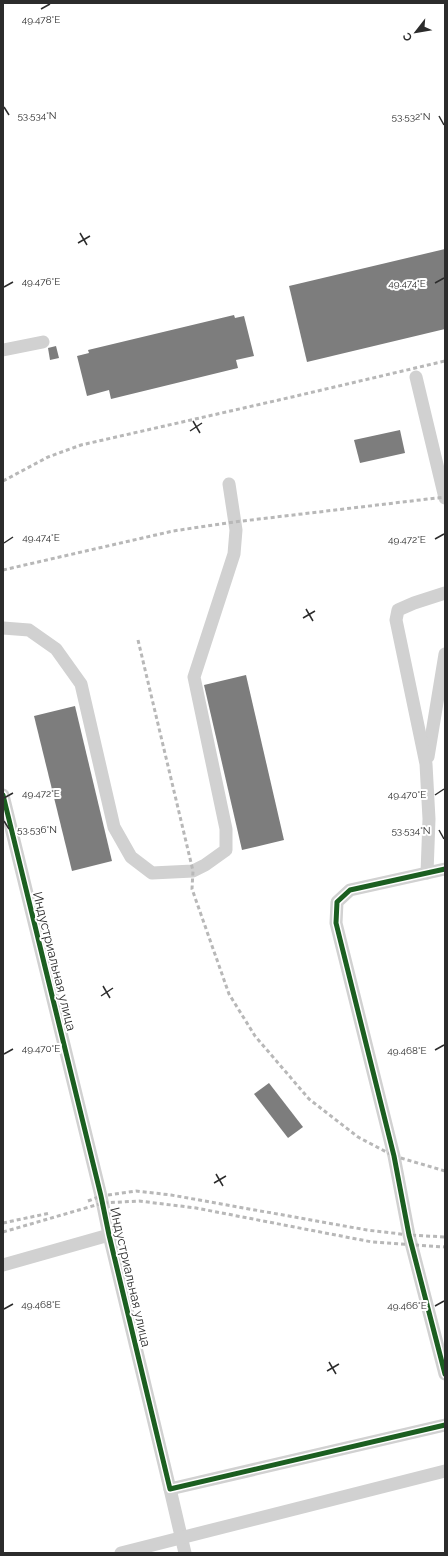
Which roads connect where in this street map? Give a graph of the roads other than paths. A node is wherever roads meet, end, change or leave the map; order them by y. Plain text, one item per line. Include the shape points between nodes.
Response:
1 (43, 342) dead end
2 (3, 350) edge
3 (416, 377) dead end
4 (229, 484) dead end
5 (445, 498) edge
6 (445, 593) edge
7 (3, 628) edge
8 (445, 654) edge
9 (426, 764) junction
10 (3, 795) edge
11 (445, 869) edge
12 (427, 873) junction
13 (109, 1235) junction
14 (3, 1265) edge
15 (445, 1374) edge
16 (445, 1425) edge
17 (445, 1470) edge
18 (170, 1489) junction
19 (181, 1538) junction
20 (121, 1553) edge
21 (185, 1553) edge

1 - 2 street
3 - 5 street
4 - 7 street via 236,530 234,554 194,676 226,829 226,850 205,865 193,871 152,873 131,857 114,827 81,684 56,649 29,630
6 - 9 street via 398,610 396,620
8 - 9 street
9 - 12 street via 429,819
10 - 13 street, Индустриальная улица
11 - 12 street
12 - 15 street via 350,890 337,902 336,923
13 - 14 street
13 - 18 street, Индустриальная улица
16 - 18 street
17 - 19 street
18 - 19 street, Индустриальная улица
19 - 20 street
19 - 21 street, Индустриальная улица

